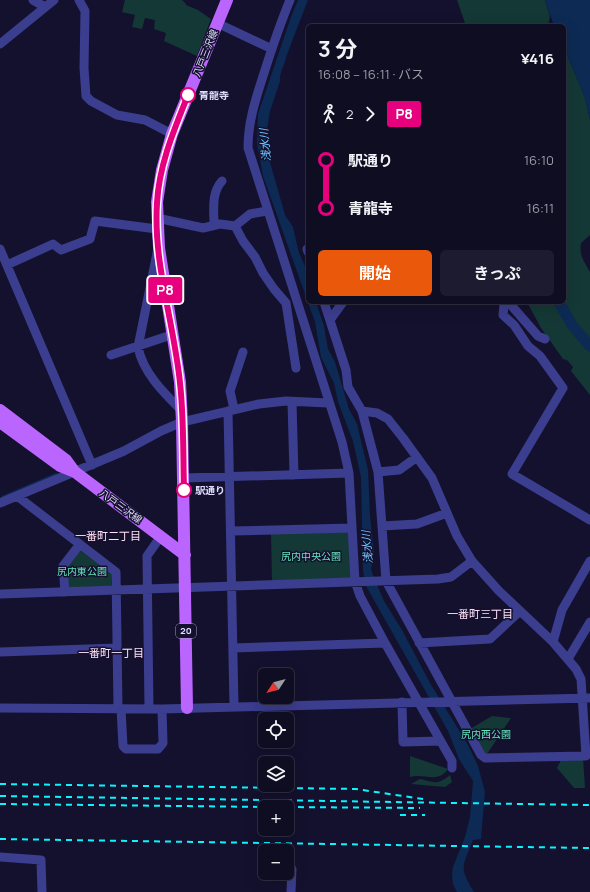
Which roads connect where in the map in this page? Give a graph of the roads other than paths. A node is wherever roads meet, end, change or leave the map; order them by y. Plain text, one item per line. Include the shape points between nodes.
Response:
1 (33, 0) edge
2 (54, 0) edge
3 (79, 0) edge
4 (227, 0) edge
5 (290, 0) edge
6 (45, 7) junction
7 (218, 23) junction
8 (0, 44) edge
9 (272, 49) junction
10 (172, 134) junction
11 (222, 181) dead end
12 (267, 211) junction
13 (157, 223) junction
14 (214, 225) junction
15 (236, 226) junction
16 (158, 248) junction
17 (0, 249) edge
18 (7, 265) junction
19 (325, 304) edge
20 (342, 304) edge
21 (506, 304) edge
22 (510, 304) edge
23 (330, 320) junction
24 (172, 335) junction
25 (545, 339) dead end
26 (138, 347) junction
27 (243, 352) dead end
28 (111, 355) dead end
29 (296, 368) dead end
30 (292, 402) junction
31 (328, 403) junction
32 (0, 410) edge
33 (231, 410) junction
34 (362, 411) junction
35 (182, 417) junction
36 (0, 422) edge
37 (417, 456) junction
38 (92, 465) junction
39 (75, 472) junction
40 (378, 472) junction
41 (349, 473) junction
42 (294, 474) junction
43 (230, 477) junction
44 (184, 478) junction
45 (17, 496) junction
46 (0, 503) edge
47 (447, 513) junction
48 (590, 520) edge
49 (382, 526) junction
50 (352, 528) junction
51 (231, 530) junction
52 (161, 536) junction
53 (80, 544) junction
54 (185, 555) junction
55 (590, 560) edge
56 (472, 561) junction
57 (355, 581) junction
58 (384, 581) junction
59 (232, 585) junction
60 (185, 587) junction
61 (147, 588) junction
62 (116, 590) junction
63 (65, 592) junction
64 (0, 594) edge
65 (520, 611) junction
66 (590, 622) edge
67 (552, 642) junction
68 (385, 643) junction
69 (420, 643) junction
70 (117, 648) junction
71 (233, 648) junction
72 (0, 652) edge
73 (568, 659) junction
74 (585, 698) edge
75 (419, 701) junction
76 (449, 701) junction
77 (402, 702) junction
78 (234, 706) junction
79 (0, 708) edge
80 (187, 708) junction
81 (120, 709) junction
82 (149, 709) junction
83 (162, 709) junction
84 (440, 741) junction
85 (452, 768) dead end
86 (0, 857) edge
87 (292, 880) edge
88 (42, 892) edge
89 (291, 892) edge

1 - 6 street
2 - 6 street
3 - 10 street via 85,11 86,96 117,115 145,120
4 - 7 main road, 八戸三沢線 / 20
5 - 9 street
6 - 8 street
7 - 9 street
7 - 10 main road, 八戸三沢線 / 20
9 - 12 street via 248,130 248,148
10 - 13 main road, 八戸三沢線 / 20 via 162,170
11 - 14 street via 216,189 213,202
12 - 15 street via 250,214
12 - 31 street via 298,301 300,316
13 - 14 street via 202,228
13 - 16 main road, 八戸三沢線 / 20
13 - 18 street via 95,221 90,239 61,250 53,244
14 - 15 street
15 - 29 street via 243,241 256,258 262,273 286,303
16 - 24 main road, 八戸三沢線 / 20
16 - 26 street
17 - 18 street
18 - 38 street
19 - 23 street
20 - 23 street
21 - 48 street via 503,315 514,325 528,346 540,356 563,388 512,474
22 - 25 street via 538,336
23 - 34 street via 346,370 348,387
24 - 26 street
24 - 35 main road, 八戸三沢線 / 20 via 180,382
26 - 28 street
26 - 35 street via 147,372
27 - 33 street via 230,391
30 - 31 street
30 - 33 street via 259,404
30 - 42 street
31 - 41 street via 342,442
32 - 39 main road, 八戸三沢線 via 66,460
33 - 35 street
33 - 43 street
34 - 37 street via 377,413 388,419
34 - 40 street
35 - 38 street via 124,451
35 - 44 main road, 八戸三沢線 / 20
36 - 39 main road, 八戸三沢線 via 60,466
37 - 40 street via 399,470
37 - 47 street via 432,478
38 - 39 street
39 - 45 street
39 - 52 main road, 八戸三沢線
40 - 49 street
41 - 42 street
41 - 50 street
42 - 43 street
43 - 44 street
43 - 51 street
44 - 54 main road, 八戸三沢線 / 20
45 - 46 street
45 - 53 street
47 - 49 street via 417,524
47 - 56 street
49 - 58 street
50 - 51 street
50 - 57 street
51 - 59 street
52 - 54 main road, 八戸三沢線
52 - 61 street via 147,556
53 - 62 street via 114,569
53 - 63 street via 63,566
54 - 60 main road, 八戸三沢線 / 20
55 - 67 street via 562,610
56 - 58 street via 451,577 438,580
56 - 65 street
57 - 58 street
57 - 59 street
57 - 68 street via 360,596
58 - 69 street
59 - 60 street
59 - 71 street
60 - 61 street
60 - 80 main road, 八戸三沢線 / 20
61 - 62 street
61 - 82 street
62 - 63 street
62 - 70 street
63 - 64 street
65 - 67 street
65 - 69 street via 490,640
66 - 73 street
67 - 73 street
68 - 71 street
68 - 75 street
69 - 76 street
70 - 72 street
70 - 81 street
71 - 78 street
73 - 74 street via 576,669
74 - 76 street
74 - 76 street via 586,756 485,758
75 - 76 street
75 - 77 street
75 - 84 street
77 - 78 street
77 - 84 street via 403,742
78 - 80 street
79 - 81 street
80 - 83 street
81 - 82 street
81 - 83 street via 123,746 126,749 158,749 163,743
82 - 83 street
84 - 85 street via 452,762
86 - 88 street via 42,860
87 - 89 street

